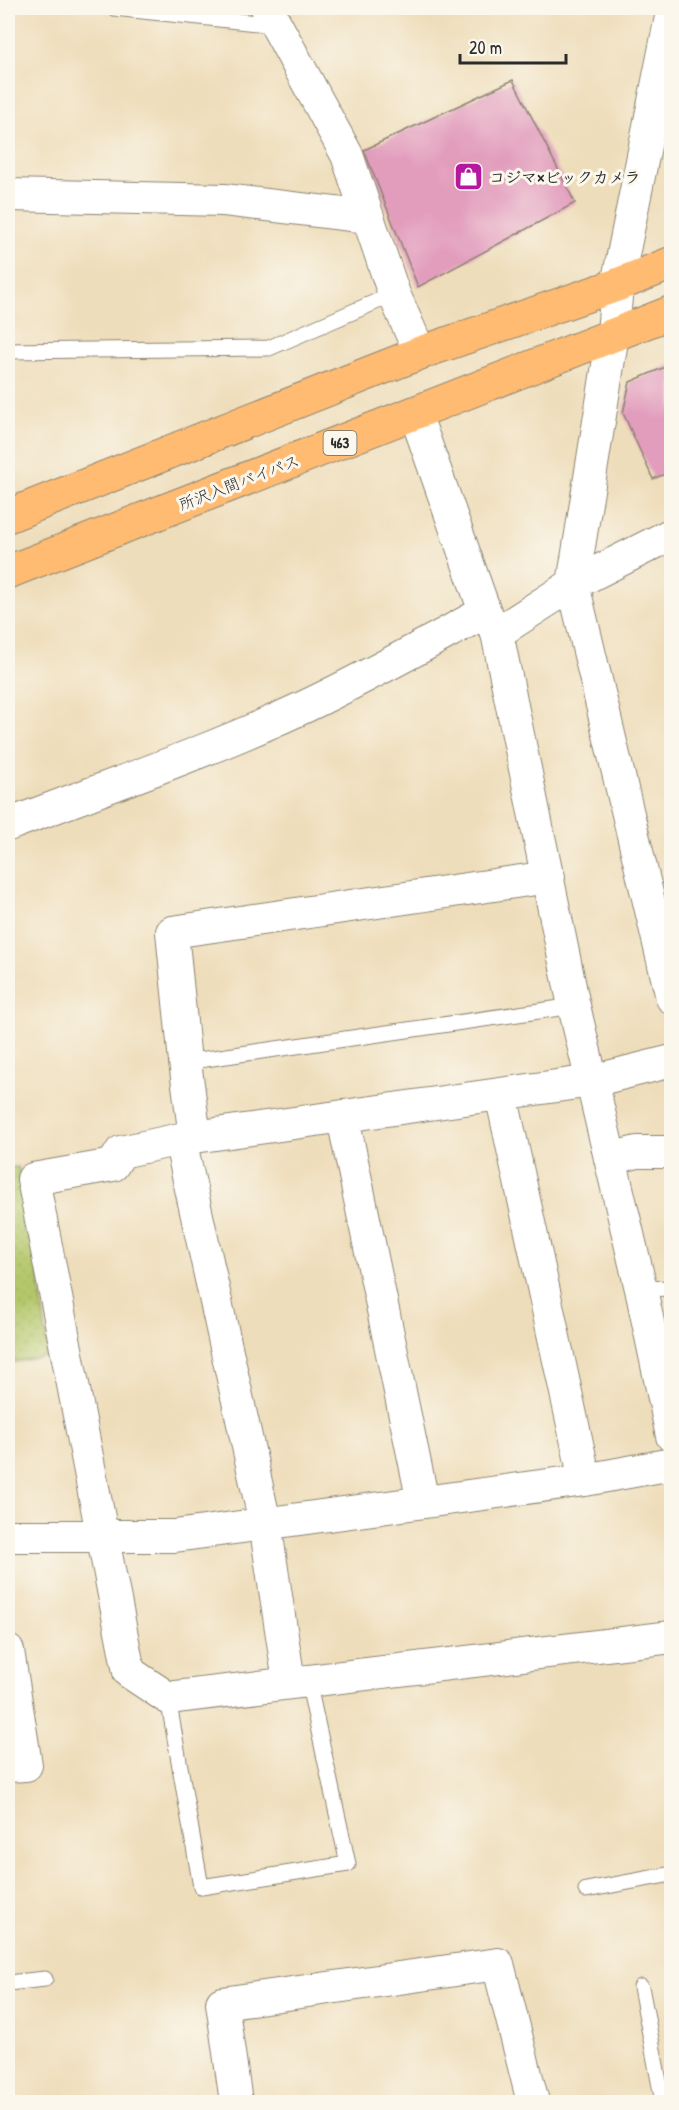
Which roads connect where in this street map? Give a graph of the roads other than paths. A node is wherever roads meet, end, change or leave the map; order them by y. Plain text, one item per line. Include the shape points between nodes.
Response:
1 (114, 8) edge
2 (672, 12) edge
3 (271, 16) edge
4 (662, 111) edge
5 (8, 195) edge
6 (368, 217) junction
7 (672, 263) edge
8 (617, 285) junction
9 (394, 294) junction
10 (672, 312) edge
11 (613, 334) junction
12 (8, 351) edge
13 (420, 353) junction
14 (415, 413) junction
15 (8, 516) edge
16 (672, 534) edge
17 (8, 572) edge
18 (573, 584) junction
19 (491, 623) junction
20 (8, 825) edge
21 (549, 877) junction
22 (672, 998) edge
23 (574, 1006) junction
24 (672, 1061) edge
25 (185, 1062) junction
26 (592, 1081) junction
27 (501, 1094) junction
28 (343, 1118) junction
29 (188, 1138) junction
30 (672, 1152) edge
31 (610, 1159) junction
32 (656, 1288) edge
33 (670, 1422) edge
34 (672, 1464) edge
35 (585, 1480) junction
36 (423, 1502) junction
37 (265, 1523) junction
38 (8, 1536) edge
39 (104, 1538) junction
40 (672, 1637) edge
41 (8, 1651) edge
42 (298, 1681) junction
43 (168, 1698) junction
44 (8, 1766) edge
45 (672, 1874) edge
46 (586, 1890) dead end
47 (45, 1979) dead end
48 (8, 1983) edge
49 (642, 1987) dead end
50 (236, 2103) edge
51 (533, 2103) edge
52 (663, 2103) edge

1 - 3 lane
2 - 4 street
3 - 6 street via 347,155
4 - 8 street
5 - 6 street via 224,200
6 - 9 street
7 - 8 highway
8 - 11 street
8 - 13 highway
9 - 12 lane via 269,348
9 - 13 street
10 - 11 highway, 所沢入間バイパス / 463
11 - 14 highway, 所沢入間バイパス / 463
11 - 18 street
13 - 15 highway
14 - 17 highway, 所沢入間バイパス / 463
14 - 19 street
16 - 18 street
18 - 19 street
18 - 22 street
19 - 20 street via 209,747
19 - 21 street
21 - 23 street
21 - 25 street via 172,932
23 - 25 lane
23 - 26 street
24 - 26 street
25 - 29 street
26 - 27 street
26 - 31 street
27 - 28 street
27 - 35 street
28 - 29 street
28 - 36 street
29 - 37 street
29 - 39 street via 121,1152 113,1165 33,1179
30 - 31 street via 637,1152
31 - 32 street
32 - 33 street
34 - 35 street
35 - 36 street
36 - 37 street
37 - 39 street via 175,1536
37 - 42 street
38 - 39 street
39 - 43 street via 129,1672
40 - 42 street
41 - 44 street via 26,1765
42 - 43 street
42 - 43 lane via 348,1863 201,1887
45 - 46 lane
47 - 48 lane
49 - 52 lane
50 - 51 street via 222,2003 498,1964

